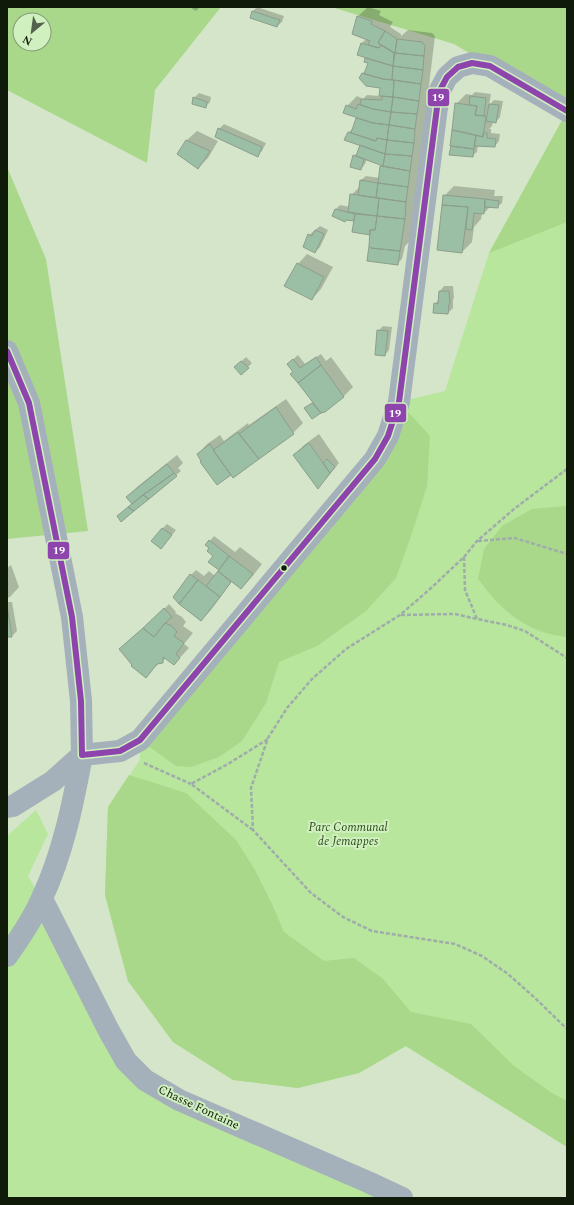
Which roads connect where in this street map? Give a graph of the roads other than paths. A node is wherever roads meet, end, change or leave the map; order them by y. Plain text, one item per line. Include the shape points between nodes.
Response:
1 (567, 111) edge
2 (7, 351) edge
3 (82, 755) junction
4 (7, 807) edge
5 (42, 899) junction
6 (7, 956) edge
7 (402, 1198) edge

1 - 3 street via 490,66 472,63 458,67 447,77 439,92 399,402 388,436 375,459 140,740 120,751
2 - 3 street via 29,403 72,617 81,701
3 - 4 street via 53,781 13,806
3 - 5 street via 64,839
5 - 6 street
5 - 7 street, Chasse Fontaine via 126,1061 145,1080 179,1100

